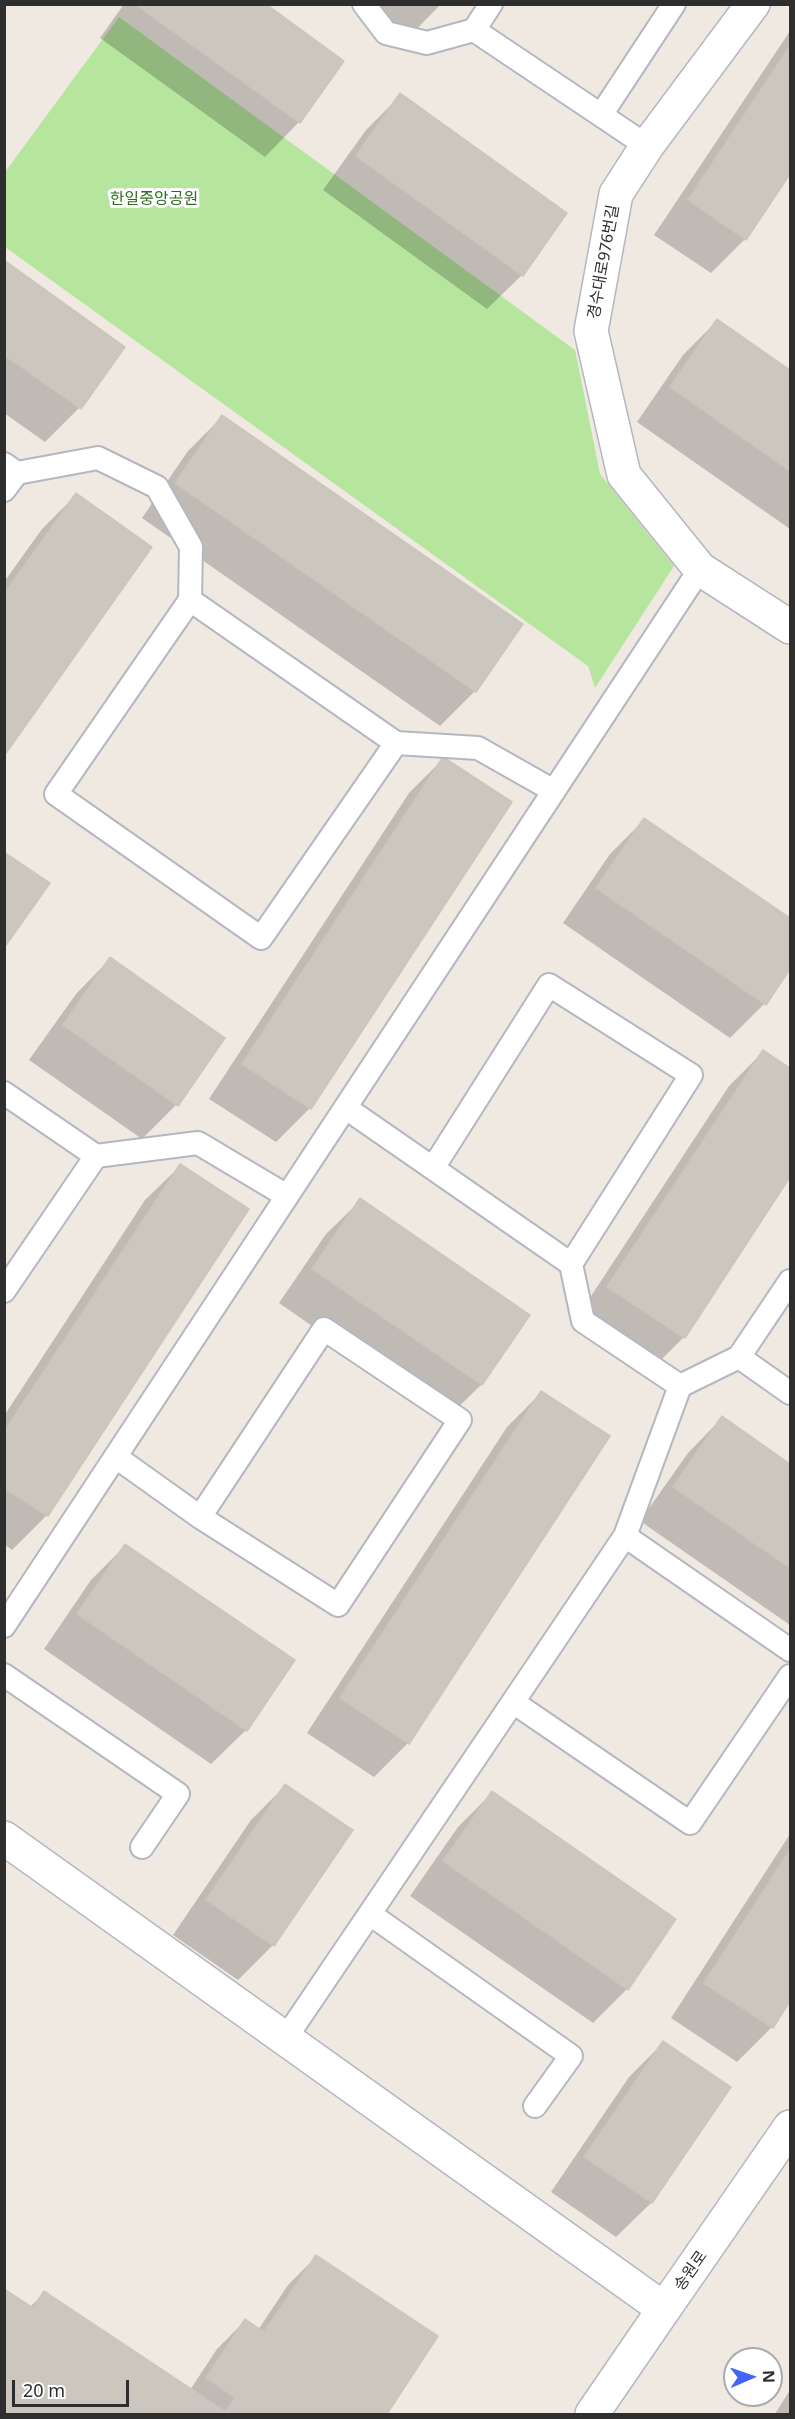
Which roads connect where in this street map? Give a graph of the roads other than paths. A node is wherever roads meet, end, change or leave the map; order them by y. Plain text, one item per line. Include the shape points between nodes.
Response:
1 (364, 4) edge
2 (491, 4) edge
3 (675, 4) edge
4 (753, 4) edge
5 (474, 30) junction
6 (601, 115) junction
7 (647, 146) junction
8 (9, 476) edge
9 (700, 569) junction
10 (190, 600) junction
11 (790, 627) edge
12 (396, 743) junction
13 (554, 791) junction
14 (4, 1093) edge
15 (346, 1108) junction
16 (96, 1156) junction
17 (433, 1168) junction
18 (287, 1196) junction
19 (571, 1264) junction
20 (790, 1281) edge
21 (4, 1291) edge
22 (739, 1357) junction
23 (680, 1386) junction
24 (790, 1393) edge
25 (116, 1457) junction
26 (200, 1517) junction
27 (625, 1536) junction
28 (4, 1626) edge
29 (790, 1650) edge
30 (4, 1675) edge
31 (790, 1676) edge
32 (513, 1702) junction
33 (4, 1838) edge
34 (142, 1847) dead end
35 (370, 1914) junction
36 (285, 2039) junction
37 (535, 2106) dead end
38 (790, 2127) edge
39 (664, 2309) junction
40 (592, 2415) edge

1 - 5 lane via 386,33 427,43
2 - 5 lane
3 - 6 lane
4 - 7 street, 경수대로976번길
5 - 6 lane
6 - 7 lane
7 - 9 street, 경수대로976번길 via 616,194 591,331 624,475
8 - 10 lane via 98,458 157,487 191,547
9 - 11 street, 경수대로976번길
9 - 13 lane
10 - 12 lane
10 - 12 lane via 56,794 261,938
12 - 13 lane via 478,748
13 - 15 lane
14 - 16 lane
15 - 17 lane
15 - 18 lane
16 - 18 lane via 198,1143
16 - 21 lane
17 - 19 lane
17 - 19 lane via 549,985 691,1075
18 - 25 lane
19 - 23 lane via 583,1321
20 - 22 lane
22 - 23 lane
22 - 24 lane
23 - 27 lane
25 - 26 lane
25 - 28 lane
26 - 26 lane via 338,1605 460,1420 324,1329
27 - 29 lane
27 - 32 lane
30 - 34 lane via 178,1794
31 - 32 lane via 690,1823
32 - 35 lane
33 - 36 street
35 - 36 lane
35 - 37 lane via 571,2056
36 - 39 street
38 - 39 street, 송원로
39 - 40 street, 송원로

